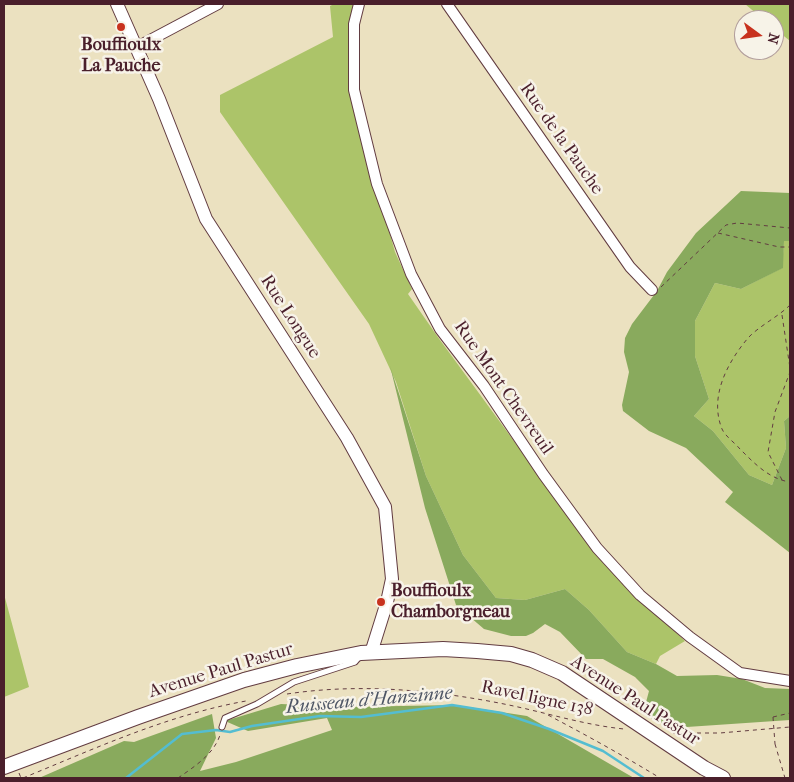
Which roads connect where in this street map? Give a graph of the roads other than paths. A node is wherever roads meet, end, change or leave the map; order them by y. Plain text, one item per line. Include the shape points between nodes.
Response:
1 (117, 4) edge
2 (218, 4) edge
3 (359, 4) edge
4 (447, 4) edge
5 (137, 47) junction
6 (652, 290) road end
7 (366, 653) junction
8 (790, 681) edge
9 (222, 727) dead end
10 (4, 767) edge
11 (723, 778) edge

1 - 5 street, Rue Longue
2 - 5 street
3 - 8 street, Rue Mont Chevreuil via 354,24 354,90 377,184 411,274 440,329 484,386 597,548 640,595 740,673
4 - 6 street, Rue de la Pauche via 630,267
5 - 7 street, Rue Longue via 206,219 348,438 385,507 392,579 387,602
7 - 9 lane via 355,662 294,682 257,704 224,718
7 - 10 main road, Avenue Paul Pastur via 244,680
7 - 11 main road, Avenue Paul Pastur via 477,650 532,660 562,674

